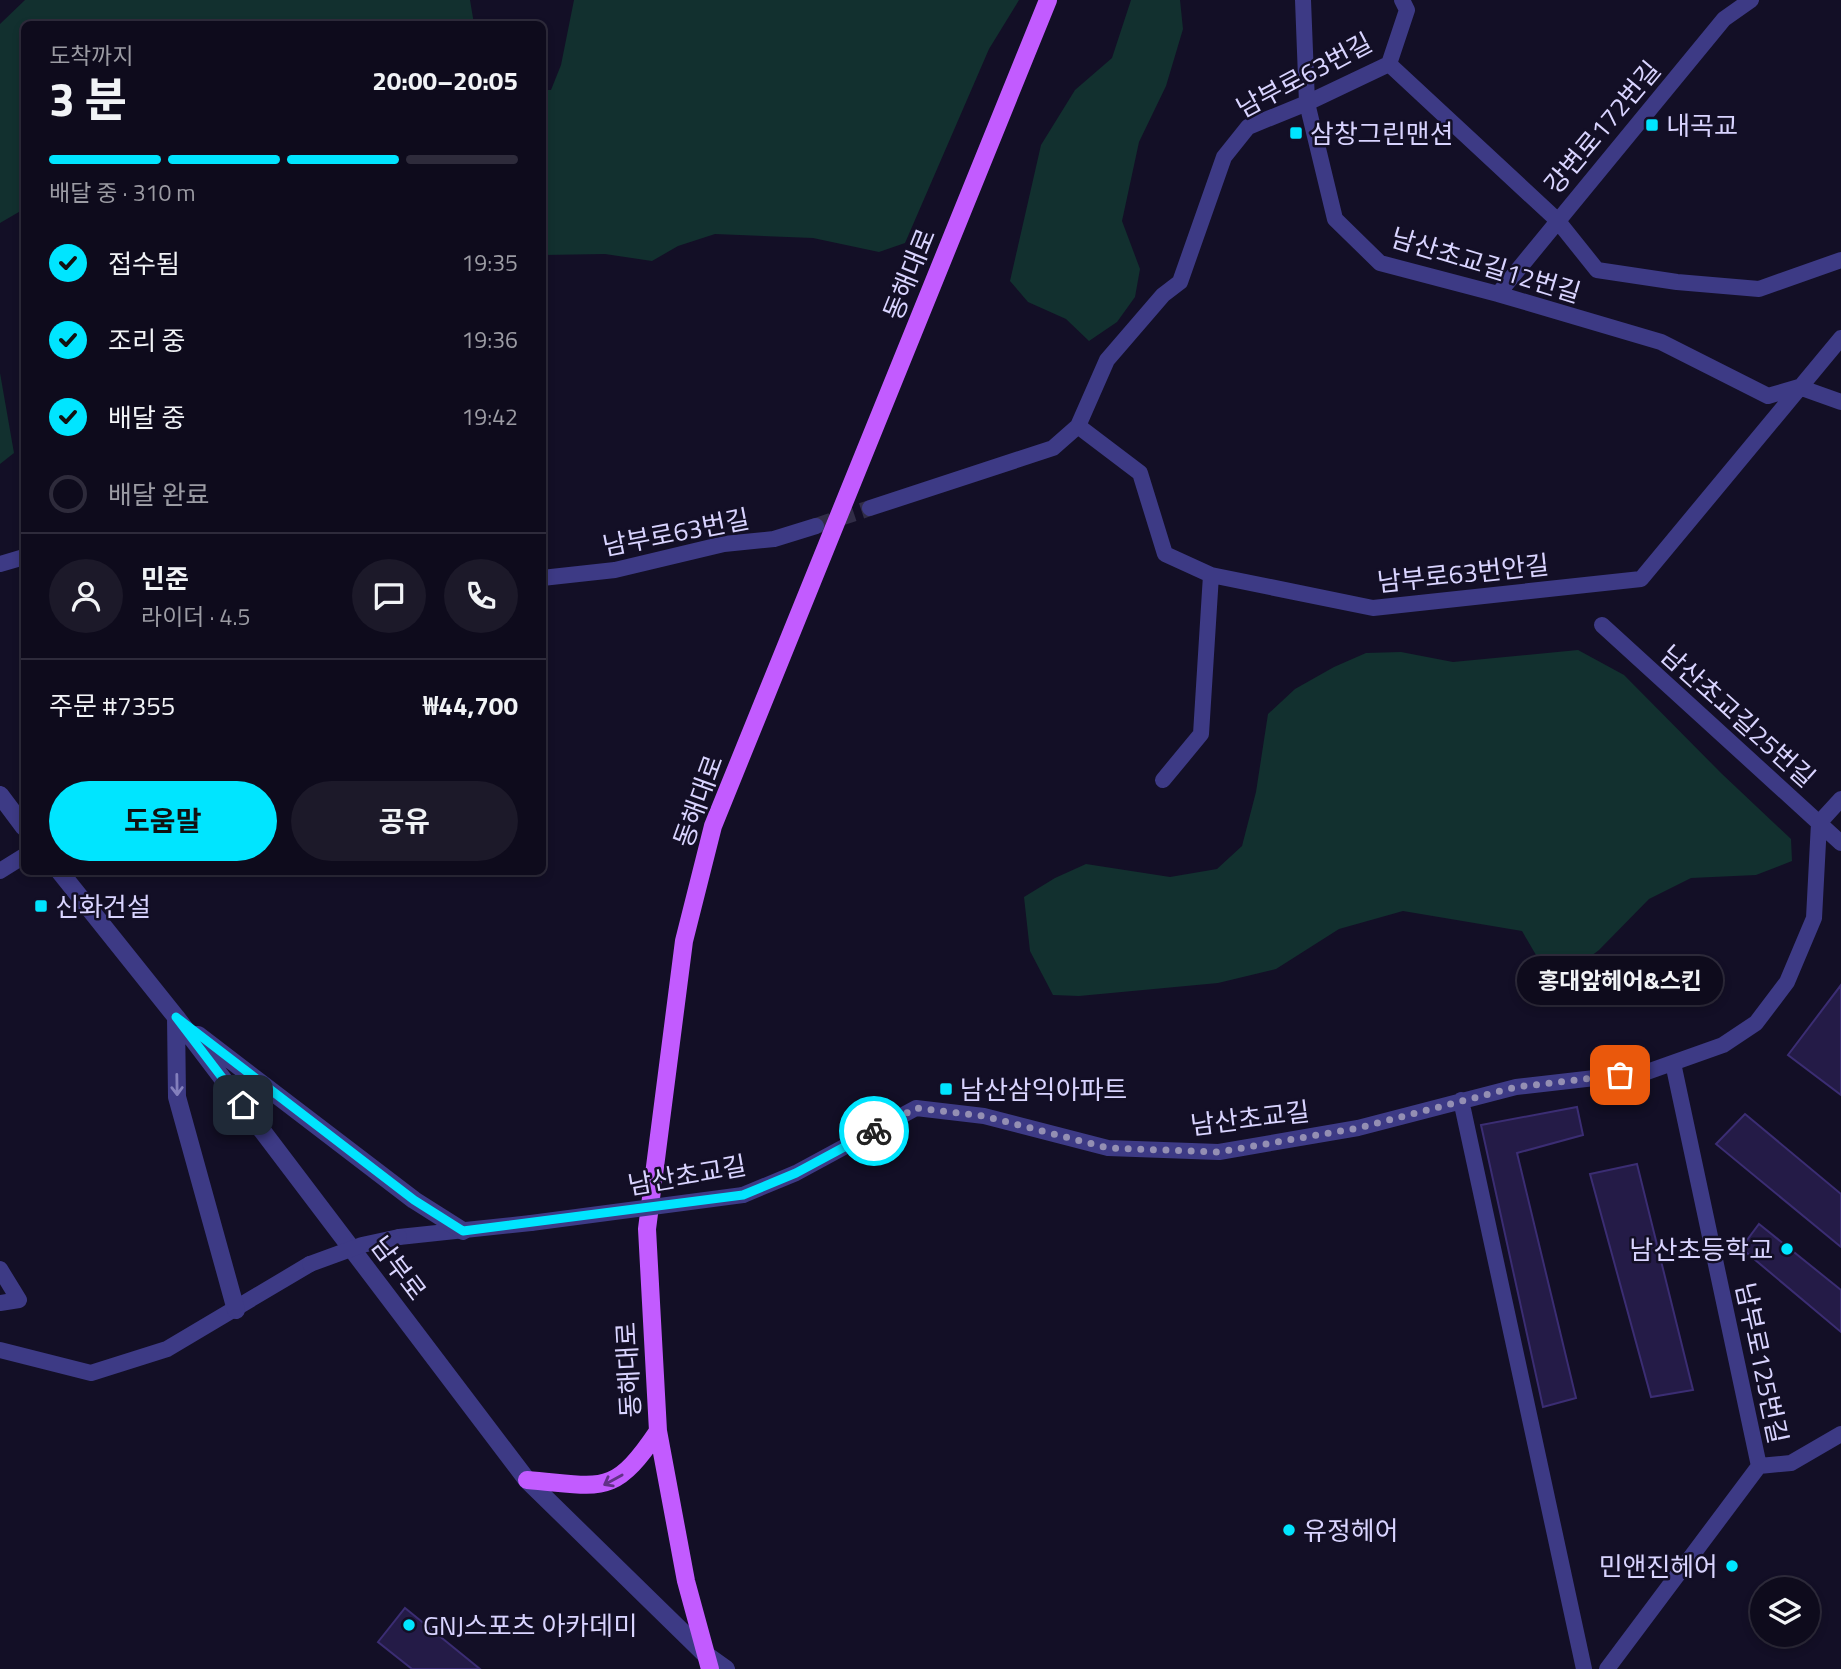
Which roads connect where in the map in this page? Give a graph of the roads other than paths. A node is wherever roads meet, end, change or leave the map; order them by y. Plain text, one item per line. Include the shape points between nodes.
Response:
1 (1048, 0) edge
2 (1303, 0) edge
3 (1402, 0) edge
4 (1751, 0) edge
5 (1389, 64) junction
6 (1307, 103) junction
7 (1557, 220) junction
8 (1841, 260) edge
9 (1498, 294) junction
10 (1841, 338) edge
11 (1799, 387) junction
12 (1841, 402) edge
13 (1078, 426) junction
14 (870, 508) tunnel mouth
15 (816, 526) tunnel mouth
16 (21, 558) edge
17 (0, 564) edge
18 (1211, 575) junction
19 (546, 578) edge
20 (1602, 625) dead end
21 (1163, 780) dead end
22 (0, 795) edge
23 (1841, 799) edge
24 (21, 823) edge
25 (1819, 823) junction
26 (1841, 842) edge
27 (21, 858) edge
28 (0, 871) edge
29 (62, 875) edge
30 (176, 1017) junction
31 (1673, 1063) junction
32 (1461, 1100) junction
33 (463, 1231) junction
34 (0, 1269) edge
35 (0, 1303) edge
36 (236, 1310) junction
37 (0, 1350) edge
38 (658, 1431) junction
39 (1841, 1434) edge
40 (1759, 1466) junction
41 (527, 1480) junction
42 (707, 1662) edge
43 (726, 1669) edge
44 (1584, 1669) edge
45 (1607, 1669) edge

1 - 38 main road, 동해대로 via 713,826 684,941 647,1229
2 - 6 street, 남산초교길12번길
3 - 5 street, 남부로63번길 via 1407,10
4 - 7 street, 강변로172번길 via 1724,19
5 - 6 street, 남부로63번길
5 - 7 street
6 - 9 street, 남산초교길12번길 via 1335,219 1380,263
6 - 13 street, 남부로63번길 via 1248,127 1224,157 1180,282 1163,295 1107,360
7 - 8 street via 1597,270 1678,282 1759,289
7 - 9 street, 강변로172번길
9 - 11 street, 남산초교길12번길 via 1661,342 1768,396
10 - 11 street
11 - 12 street
11 - 18 street, 남부로63번안길 via 1641,579 1373,608
13 - 14 street, 남부로63번길 via 1054,449
13 - 18 street, 남부로63번안길 via 1140,473 1165,554
15 - 19 street, 남부로63번길 via 774,539 724,544 615,570
16 - 17 street
18 - 21 street via 1201,734
20 - 25 street, 남산초교길25번길
22 - 24 street
23 - 25 street
25 - 26 street, 남산초교길25번길
25 - 31 street, 남산초교길 via 1814,918 1787,982 1756,1023 1724,1045
27 - 28 street
29 - 30 street, 남부로
30 - 33 street via 414,1200
30 -> 36 street via 177,1097
30 - 41 street, 남부로
31 - 32 street, 남산초교길 via 1647,1072 1516,1087
31 - 40 street, 남부로125번길
32 - 33 street, 남산초교길, bridge via 1358,1128 1219,1152 1108,1148 984,1116 916,1108 796,1173 743,1195
32 - 44 street
33 - 36 street, 남산초교길, bridge via 362,1245 310,1264
34 - 35 street via 19,1300
36 - 37 street, 남산초교길 via 167,1349 91,1373
38 -> 41 main road via 623,1475 602,1486
38 - 42 main road, 동해대로 via 686,1581
39 - 40 street via 1791,1463
40 - 45 street, 남부로125번길
41 - 42 street, 남부로
42 - 43 street, 남부로

